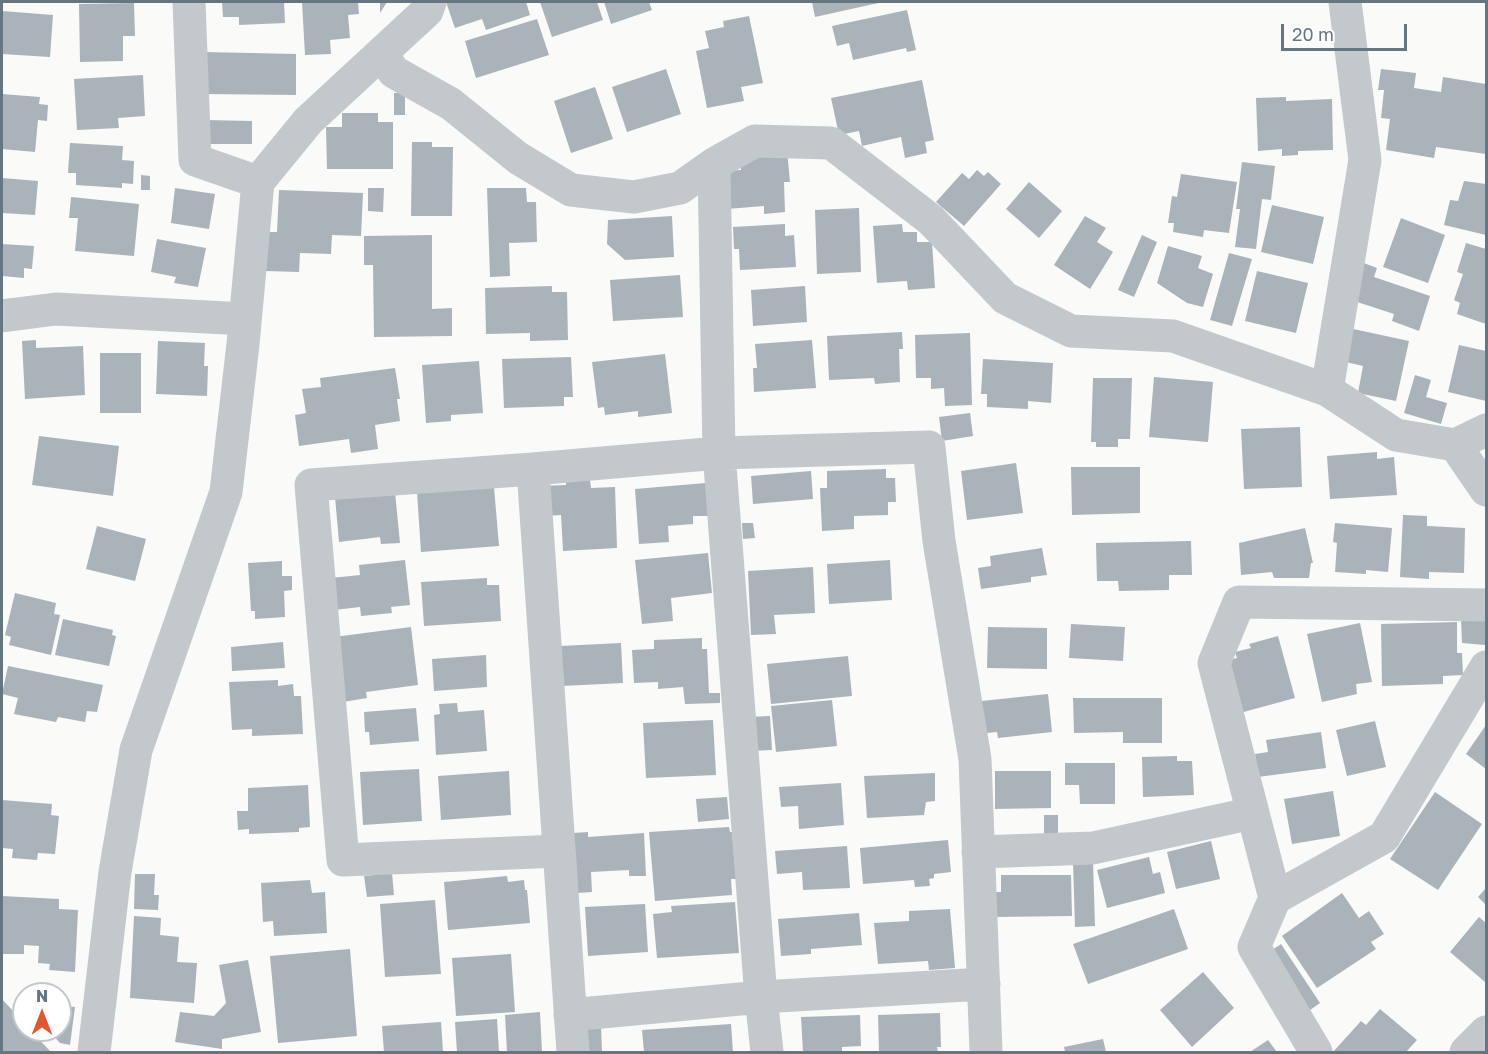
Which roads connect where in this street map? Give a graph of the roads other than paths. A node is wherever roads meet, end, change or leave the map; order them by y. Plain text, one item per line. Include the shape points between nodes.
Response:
1 (189, 2) edge
2 (430, 2) edge
3 (1345, 2) edge
4 (381, 54) junction
5 (714, 164) junction
6 (258, 182) junction
7 (2, 316) edge
8 (245, 319) junction
9 (1327, 390) junction
10 (1486, 430) edge
11 (1455, 445) junction
12 (719, 453) junction
13 (533, 469) junction
14 (1486, 490) edge
15 (1486, 605) edge
16 (1486, 667) edge
17 (1253, 813) junction
18 (559, 851) junction
19 (978, 852) junction
20 (1275, 898) junction
21 (984, 984) junction
22 (761, 997) junction
23 (570, 1014) junction
24 (1486, 1032) edge
25 (94, 1053) edge
26 (573, 1053) edge
27 (767, 1053) edge
28 (986, 1053) edge
29 (1316, 1053) edge
30 (1466, 1053) edge

1 - 6 street via 195,160
2 - 4 street via 427,11
3 - 9 street via 1365,160
4 - 5 street via 394,72 451,104 518,158 571,190 634,197 680,188
4 - 6 street via 308,121
5 - 9 street via 755,141 831,143 931,220 1005,298 1071,331 1173,336
5 - 12 street
6 - 8 street
7 - 8 street via 56,309
8 - 25 street via 226,492 136,750 115,872
9 - 11 street via 1396,435
10 - 11 street
11 - 14 street
12 - 13 street
12 - 19 street via 929,447 939,541 975,759
12 - 22 street
13 - 18 street
13 - 18 street via 311,485 343,860
15 - 17 street via 1239,602 1214,663
16 - 20 street via 1384,837
17 - 19 street via 1093,848
17 - 20 street
18 - 23 street
19 - 21 street
20 - 29 street via 1254,946
21 - 22 street
21 - 28 street
22 - 23 street
22 - 27 street
23 - 26 street
24 - 30 street

